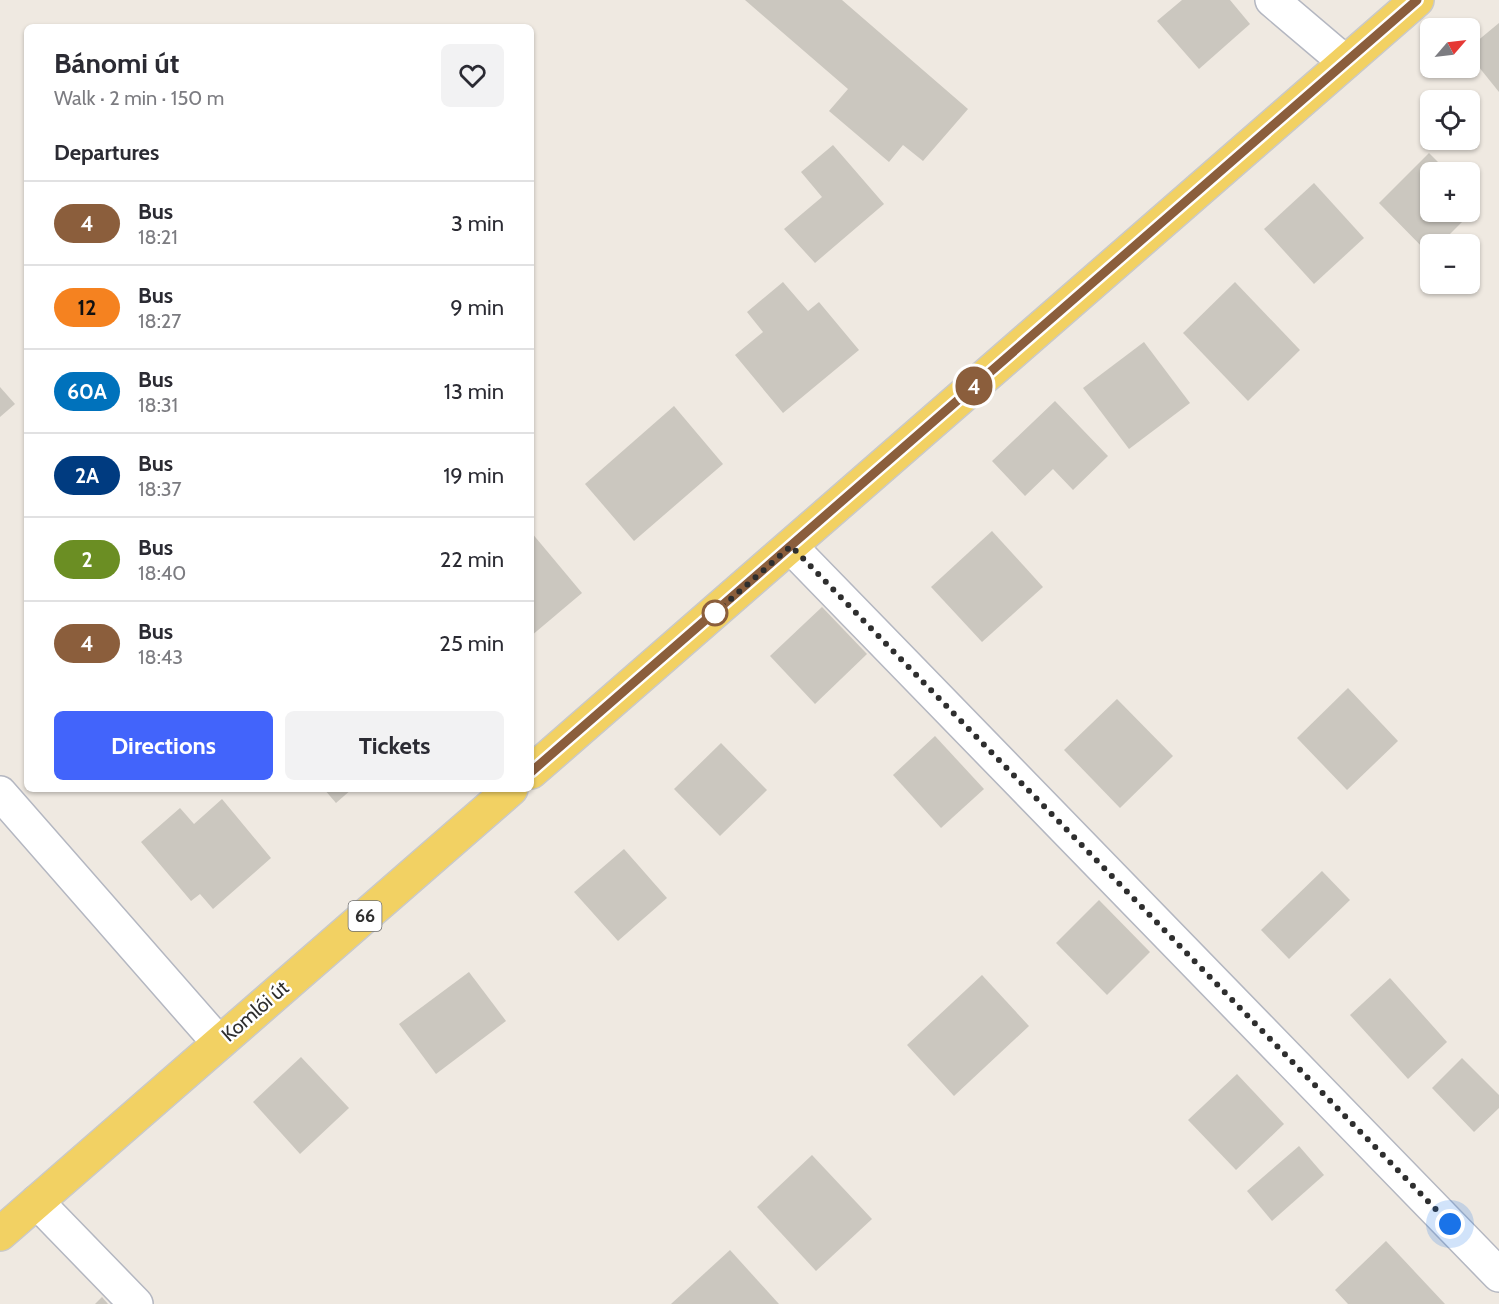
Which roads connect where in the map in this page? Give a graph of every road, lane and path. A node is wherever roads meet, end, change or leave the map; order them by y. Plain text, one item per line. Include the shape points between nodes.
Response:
1 (1272, 0) edge
2 (1417, 0) edge
3 (1345, 62) junction
4 (791, 546) junction
5 (534, 769) edge
6 (508, 792) edge
7 (0, 793) edge
8 (219, 1043) junction
9 (37, 1202) junction
10 (0, 1234) edge
11 (1499, 1275) edge
12 (136, 1304) edge

1 - 3 street
2 - 3 main road
3 - 4 main road
4 - 5 main road
4 - 11 street
6 - 8 main road, Komlói út / 66
7 - 8 street
8 - 9 main road, Komlói út / 66
9 - 10 main road, Komlói út / 66
9 - 12 street

